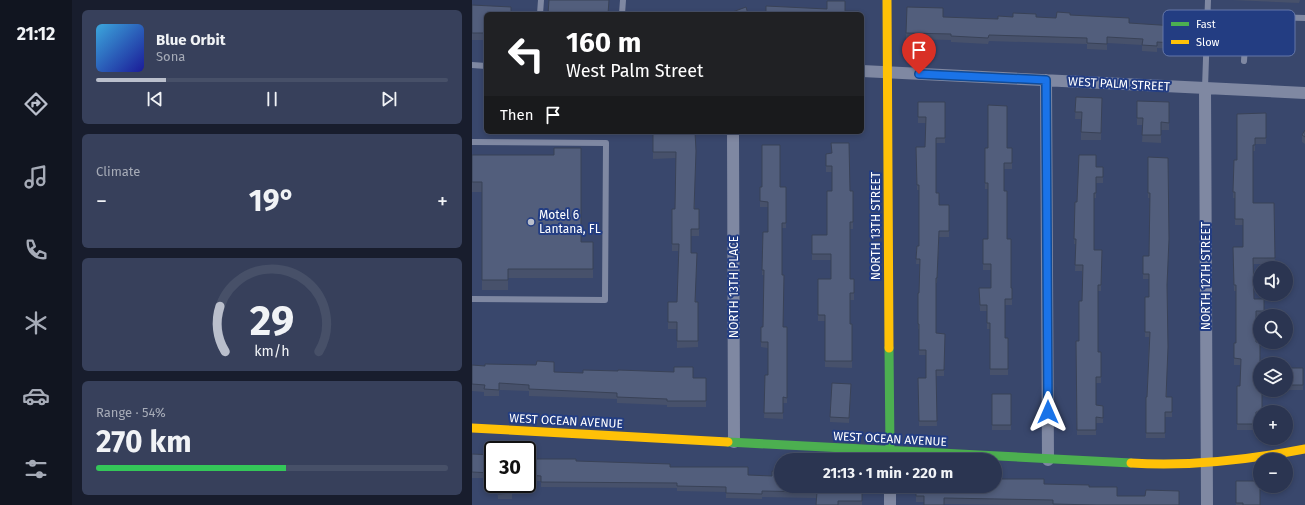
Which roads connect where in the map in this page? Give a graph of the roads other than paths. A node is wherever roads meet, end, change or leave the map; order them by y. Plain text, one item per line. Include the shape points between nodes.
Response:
1 (541, 0) edge
2 (622, 0) edge
3 (887, 0) edge
4 (1208, 0) edge
5 (1207, 10) edge
6 (540, 12) edge
7 (622, 12) edge
8 (1295, 18) edge
9 (1305, 18) edge
10 (1206, 56) edge
11 (1244, 56) edge
12 (1244, 61) dead end
13 (472, 65) edge
14 (484, 66) edge
15 (864, 71) edge
16 (888, 72) junction
17 (1046, 80) junction
18 (1205, 88) junction
19 (1305, 93) edge
20 (733, 134) edge
21 (472, 142) edge
22 (472, 299) edge
23 (472, 428) edge
24 (734, 442) junction
25 (1305, 449) edge
26 (857, 453) edge
27 (890, 453) edge
28 (1002, 459) edge
29 (1048, 460) junction
30 (1207, 464) junction
31 (890, 493) edge
32 (890, 505) edge
33 (1207, 505) edge

1 - 6 lane
2 - 7 lane
3 - 16 street, NORTH 13TH STREET
4 - 5 lane
8 - 9 lane
10 - 18 lane
11 - 12 lane
13 - 14 lane
15 - 16 street, WEST PALM STREET
16 - 17 street, WEST PALM STREET
16 - 27 street, NORTH 13TH STREET
17 - 18 street, WEST PALM STREET
17 - 29 street
18 - 19 street, WEST PALM STREET
18 - 30 street, NORTH 12TH STREET
20 - 24 street, NORTH 13TH PLACE
21 - 22 lane via 606,144 605,300
23 - 24 street, WEST OCEAN AVENUE
24 - 26 street, WEST OCEAN AVENUE
25 - 30 street, WEST OCEAN AVENUE
28 - 29 street, WEST OCEAN AVENUE
29 - 30 street, WEST OCEAN AVENUE via 1160,465
30 - 33 street, NORTH 12TH STREET
31 - 32 street

